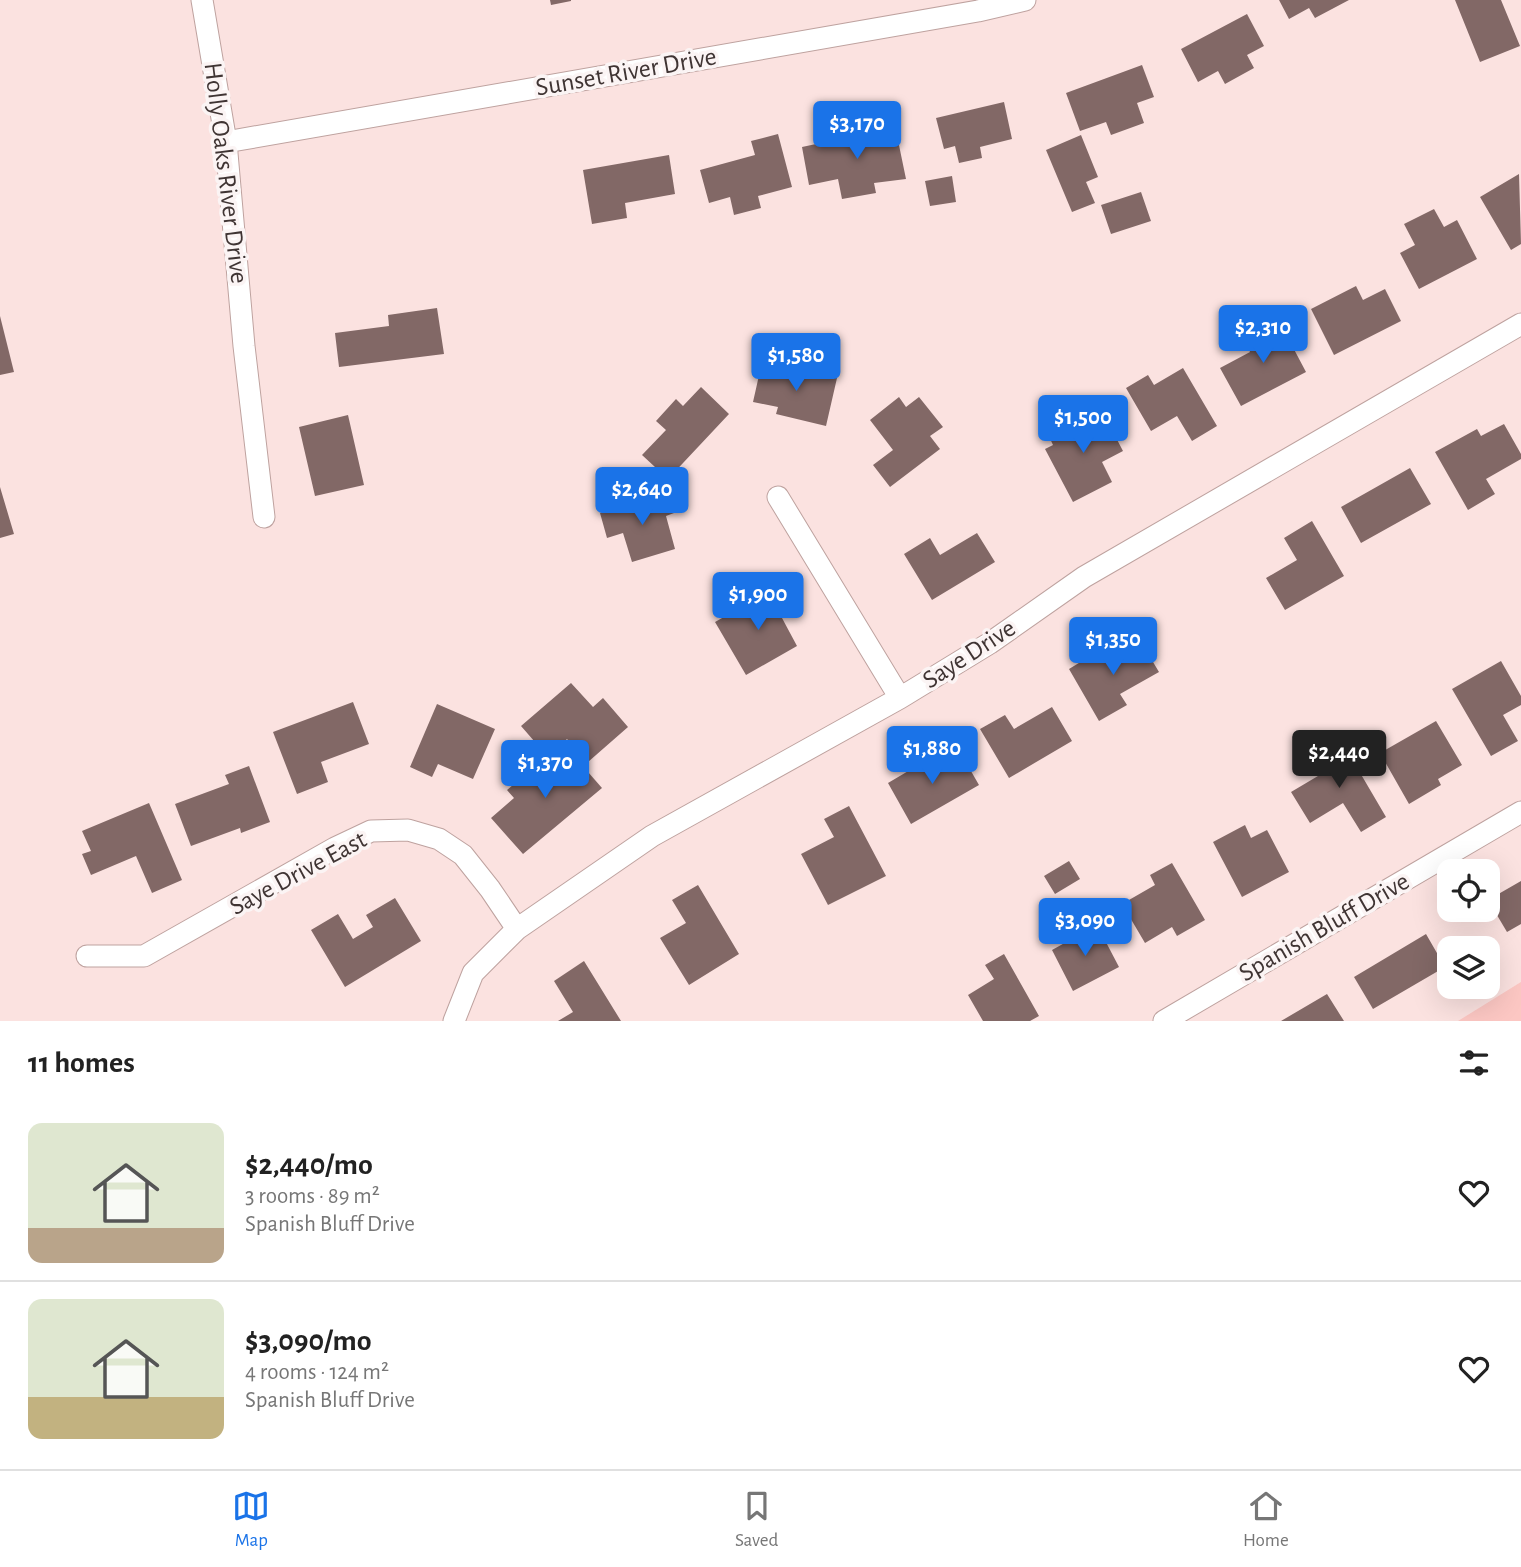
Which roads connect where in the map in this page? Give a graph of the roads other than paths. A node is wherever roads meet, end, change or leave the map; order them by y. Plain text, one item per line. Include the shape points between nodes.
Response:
1 (202, 0) edge
2 (1025, 0) edge
3 (226, 142) junction
4 (1521, 324) edge
5 (778, 497) dead end
6 (264, 517) dead end
7 (900, 698) junction
8 (1521, 813) edge
9 (517, 929) junction
10 (88, 957) dead end
11 (454, 1021) edge
12 (1164, 1021) edge

1 - 3 street, Holly Oaks River Drive
2 - 3 street, Sunset River Drive
3 - 6 street, Holly Oaks River Drive
4 - 7 street, Saye Drive via 1084,577
5 - 7 street
7 - 9 street, Saye Drive via 652,836
8 - 12 street, Spanish Bluff Drive
9 - 10 street, Saye Drive East via 463,855 439,839 408,830 371,831 144,956
9 - 11 street, Saye Drive via 473,973

